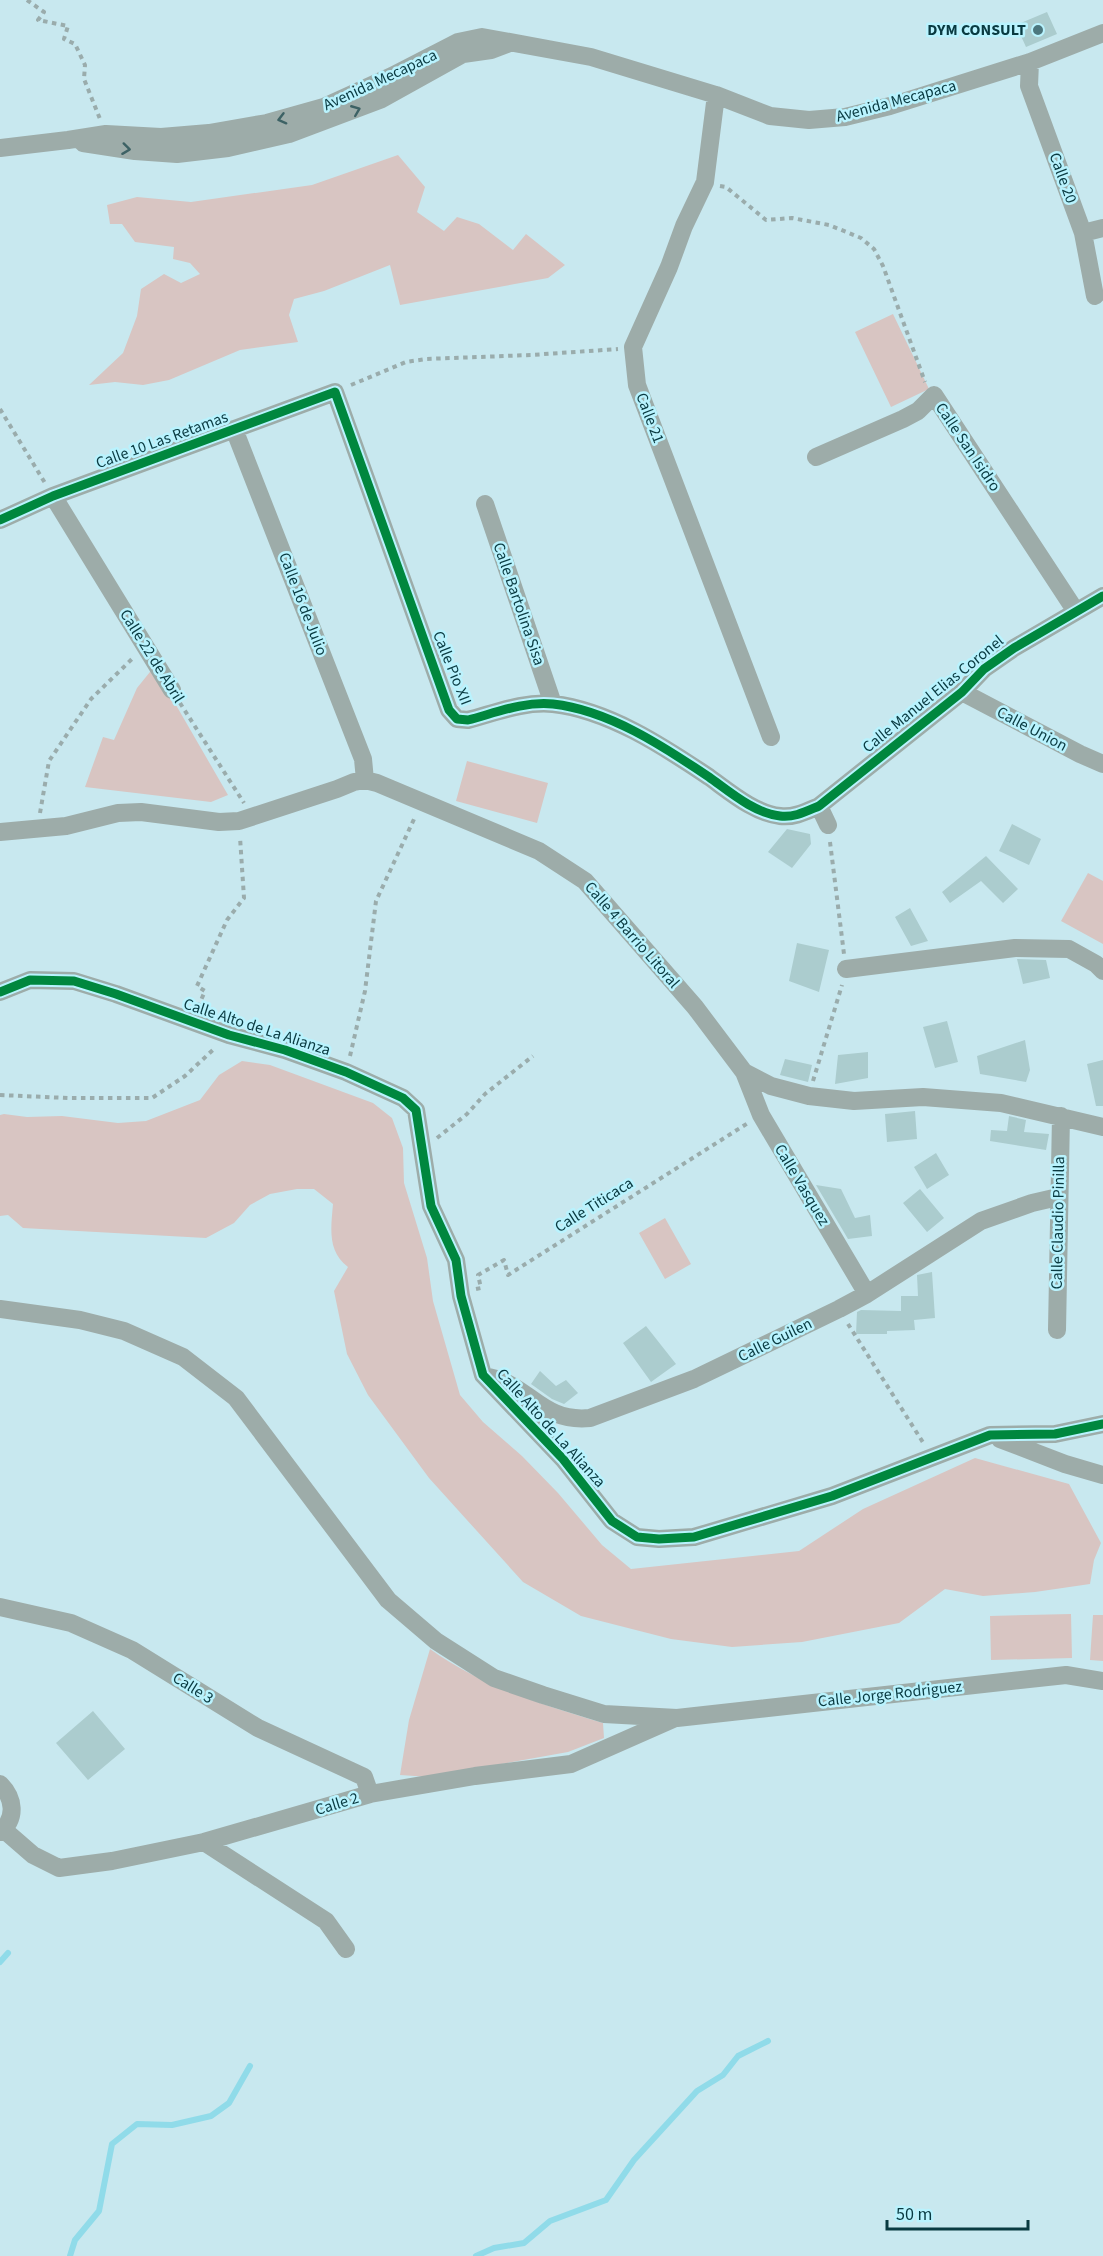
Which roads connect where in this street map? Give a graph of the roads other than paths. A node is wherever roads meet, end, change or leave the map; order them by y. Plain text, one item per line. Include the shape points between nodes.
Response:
1 (1103, 33) edge
2 (512, 43) junction
3 (1030, 62) junction
4 (716, 95) junction
5 (68, 140) junction
6 (0, 148) edge
7 (1103, 228) edge
8 (1083, 233) junction
9 (1095, 296) dead end
10 (335, 392) joint
11 (234, 429) junction
12 (816, 456) dead end
13 (53, 496) junction
14 (485, 504) dead end
15 (0, 520) edge
16 (1103, 596) edge
17 (1075, 610) junction
18 (172, 690) road end
19 (962, 692) junction
20 (553, 704) junction
21 (771, 737) dead end
22 (1103, 764) edge
23 (365, 780) junction
24 (819, 806) junction
25 (828, 825) dead end
26 (0, 832) edge
27 (846, 969) dead end
28 (1103, 971) edge
29 (0, 992) edge
30 (744, 1072) junction
31 (1060, 1116) junction
32 (1103, 1126) edge
33 (1058, 1197) junction
34 (867, 1294) junction
35 (0, 1309) edge
36 (1057, 1330) dead end
37 (483, 1375) junction
38 (1103, 1424) edge
39 (990, 1435) junction
40 (1103, 1475) edge
41 (0, 1606) edge
42 (1103, 1682) edge
43 (677, 1718) junction
44 (0, 1784) edge
45 (370, 1794) junction
46 (2, 1830) edge
47 (204, 1842) junction
48 (346, 1949) dead end

1 - 3 street, Avenida Mecapaca
2 - 4 street, Avenida Mecapaca via 591,57
2 -> 5 street, Avenida Mecapaca via 483,37 458,42 324,107 267,123 209,133 161,137 106,134
5 -> 2 street, Avenida Mecapaca via 177,154 228,148 289,134 382,99 463,54
3 - 4 street, Avenida Mecapaca via 845,117 809,120 770,116
3 - 8 street, Calle 20 via 1029,86
4 - 21 street, Calle 21 via 705,182 633,347 637,385
5 - 6 street, Avenida Mecapaca
7 - 8 street
8 - 9 street, Calle 20
10 - 11 street, Calle 10 Las Retamas
10 - 20 street, Calle Pio XII via 449,710 457,719 468,720 530,704
11 - 13 street, Calle 10 Las Retamas
11 - 23 street, Calle 16 de Julio via 363,759
12 - 17 street, Calle San Isidro via 903,419 934,395
13 - 15 street, Calle 10 Las Retamas
13 - 18 street, Calle 22 de Abril
14 - 20 street, Calle Bartolina Sisa
16 - 17 street, Calle Manuel Elias Coronel
17 - 19 street, Calle Manuel Elias Coronel via 984,669
19 - 22 street, Calle Union
19 - 24 street, Calle Manuel Elias Coronel
20 - 24 street, Calle Pio XII via 612,719 764,813 800,815
23 - 26 street via 245,818 219,822 141,812 118,813 66,826
23 - 30 street, Calle 4 Barrio Litoral via 539,851 585,880 695,1006
24 - 25 street
27 - 28 street via 1016,948 1069,949
29 - 37 street, Calle Alto de La Alianza via 30,980 74,981 229,1035 285,1050 403,1098 416,1110 431,1206 456,1260 461,1296
30 - 31 street, Calle 4 Barrio Litoral via 771,1086 809,1096 854,1101 923,1097 1001,1103
30 - 34 street, Calle Vasquez via 761,1115
31 - 32 street, Calle 4 Barrio Litoral
31 - 33 street, Calle Claudio Pinilla
33 - 34 street, Calle Guilen via 981,1221
33 - 36 street, Calle Claudio Pinilla
34 - 37 street, Calle Guilen via 694,1379 590,1418 574,1419 552,1413 510,1383
35 - 43 street via 80,1320 124,1331 183,1357 236,1398 388,1600 436,1641 494,1678 603,1714
37 - 39 street, Calle Alto de La Alianza via 563,1460 612,1521 637,1538 694,1537 832,1496
38 - 39 street, Calle Alto de La Alianza via 1055,1434
39 - 40 street
41 - 45 street, Calle 3 via 71,1623 132,1650 258,1728 364,1777
42 - 43 street, Calle Jorge Rodriguez via 1066,1675
43 - 45 street, Calle 2 via 571,1764
44 - 46 street via 7,1791 12,1811
45 - 47 street, Calle 2
46 - 47 street, Calle 2 via 33,1855 59,1868
47 - 48 street via 326,1921

